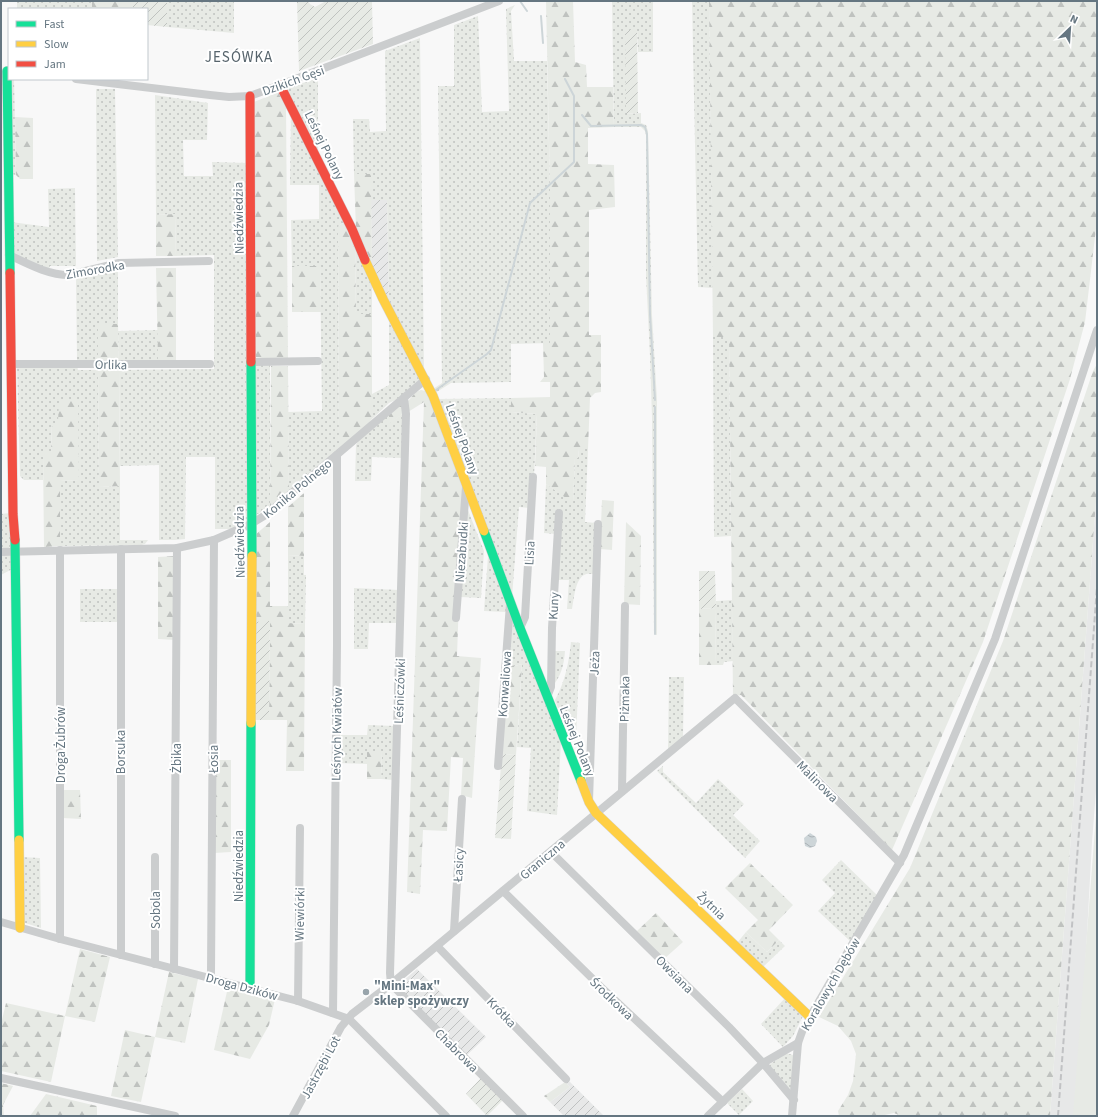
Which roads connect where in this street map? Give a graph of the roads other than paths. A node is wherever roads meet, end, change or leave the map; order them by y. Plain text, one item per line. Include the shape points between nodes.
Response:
1 (499, 1) edge
2 (6, 71) edge
3 (84, 80) edge
4 (280, 85) junction
5 (250, 96) junction
6 (9, 255) junction
7 (208, 261) dead end
8 (1097, 330) edge
9 (318, 361) dead end
10 (251, 362) junction
11 (12, 364) junction
12 (210, 364) dead end
13 (426, 379) junction
14 (404, 398) junction
15 (337, 455) junction
16 (533, 477) dead end
17 (466, 486) junction
18 (559, 513) dead end
19 (252, 524) junction
20 (598, 524) dead end
21 (214, 540) junction
22 (178, 548) junction
23 (121, 549) junction
24 (60, 550) junction
25 (1, 552) edge
26 (16, 552) junction
27 (511, 602) junction
28 (625, 606) dead end
29 (456, 618) dead end
30 (520, 628) junction
31 (547, 697) junction
32 (735, 698) joint
33 (498, 766) dead end
34 (622, 791) junction
35 (462, 799) dead end
36 (589, 802) junction
37 (596, 813) junction
38 (300, 828) dead end
39 (551, 852) junction
40 (155, 857) dead end
41 (900, 863) junction
42 (503, 891) junction
43 (1, 922) edge
44 (20, 928) junction
45 (454, 932) junction
46 (60, 939) junction
47 (437, 946) junction
48 (121, 955) junction
49 (155, 964) junction
50 (174, 968) junction
51 (209, 978) junction
52 (391, 984) junction
53 (250, 989) junction
54 (298, 1001) junction
55 (333, 1013) junction
56 (809, 1016) junction
57 (349, 1019) junction
58 (798, 1043) junction
59 (763, 1063) junction
60 (1, 1078) edge
61 (566, 1079) dead end
62 (794, 1100) junction
63 (723, 1102) junction
64 (175, 1116) edge
65 (293, 1116) edge
66 (446, 1116) edge
67 (523, 1116) edge
68 (708, 1116) edge
69 (792, 1116) edge

1 - 4 street, Dzikich Gęsi
2 - 6 street
3 - 5 street, Dzikich Gęsi via 210,96
4 - 5 street, Dzikich Gęsi
4 - 13 street, Leśnej Polany via 352,229 395,324
5 - 10 street, Niedźwiedzia
6 - 7 street, Zimorodka via 50,273 61,275 119,263
6 - 11 street
8 - 41 street, Koralowych Dębów via 994,639
9 - 10 street
10 - 19 street, Niedźwiedzia
11 - 12 street, Orlika
11 - 26 street via 13,514
13 - 14 street, Konika Polnego
13 - 17 street, Leśnej Polany
14 - 15 street, Konika Polnego
14 - 52 street, Leśniczówki via 406,414
15 - 19 street, Konika Polnego
15 - 55 street, Leśnych Kwiatów
16 - 30 street, Lisia via 526,617
17 - 27 street, Leśnej Polany
17 - 29 street, Niezabudki
18 - 31 street, Kuny via 550,687
19 - 21 street, Konika Polnego
19 - 53 street, Niedźwiedzia
20 - 36 street, Jeża
21 - 22 street, Konika Polnego
21 - 51 street, Łosia via 212,908
22 - 23 street, Konika Polnego
22 - 50 street, Żbika
23 - 24 street, Konika Polnego
23 - 48 street, Borsuka
24 - 26 street, Konika Polnego
24 - 46 street, Droga Żubrów
25 - 26 street, Konika Polnego
26 - 44 street
27 - 30 street, Leśnej Polany
27 - 33 street, Konwaliowa
28 - 34 street, Piżmaka
30 - 31 street, Leśnej Polany
31 - 36 street, Leśnej Polany
32 - 34 street, Graniczna
32 - 41 street, Malinowa
34 - 37 street, Graniczna
35 - 45 street, Łasicy
36 - 37 street, Leśnej Polany
37 - 39 street, Graniczna
37 - 56 street, Żytnia
38 - 54 street, Wiewiórki
39 - 42 street, Graniczna
39 - 59 street, Owsiana
40 - 49 street, Sobola
41 - 56 street, Koralowych Dębów
42 - 45 street, Graniczna
42 - 63 street, Środkowa
43 - 44 street, Droga Dzików
44 - 46 street, Droga Dzików
45 - 47 street, Graniczna
46 - 48 street, Droga Dzików
47 - 52 street, Graniczna
47 - 61 street, Krótka
48 - 49 street, Droga Dzików
49 - 50 street, Droga Dzików
50 - 51 street, Droga Dzików
51 - 53 street, Droga Dzików
52 - 57 street, Graniczna
52 - 67 street, Chabrowa
53 - 54 street, Droga Dzików
54 - 55 street, Droga Dzików
55 - 57 street, Droga Dzików
56 - 58 street, Koralowych Dębów
57 - 65 street, Jastrzębi Lot via 341,1027
57 - 66 street, Droga Dzików
58 - 59 street
58 - 62 street, Koralowych Dębów
59 - 62 street, Owsiana
59 - 63 street
60 - 64 street
62 - 69 street, Koralowych Dębów
63 - 68 street

